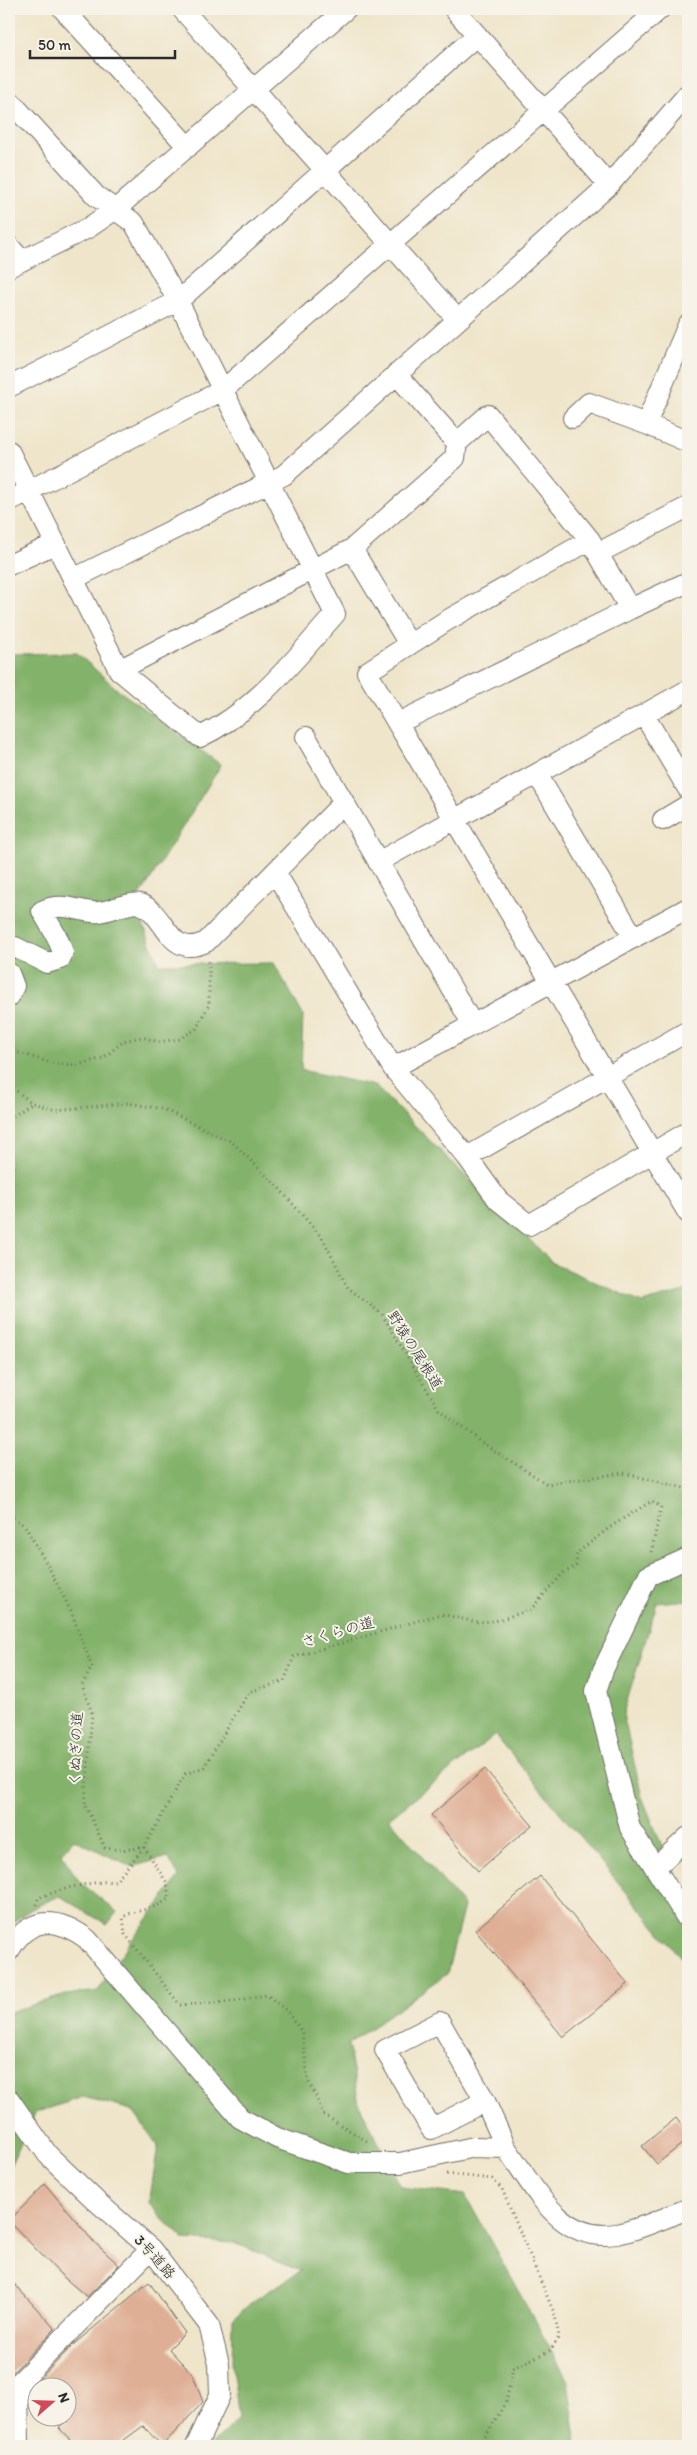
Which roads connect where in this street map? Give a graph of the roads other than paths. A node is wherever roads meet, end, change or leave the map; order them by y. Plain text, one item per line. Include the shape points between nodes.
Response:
1 (63, 9) edge
2 (182, 9) edge
3 (454, 9) edge
4 (660, 9) edge
5 (332, 13) edge
6 (477, 36) junction
7 (254, 90) junction
8 (688, 94) edge
9 (9, 100) edge
10 (544, 110) junction
11 (188, 147) junction
12 (325, 171) junction
13 (609, 185) junction
14 (116, 209) junction
15 (391, 245) junction
16 (13, 258) edge
17 (178, 301) junction
18 (457, 319) junction
19 (688, 325) edge
20 (683, 354) edge
21 (396, 374) junction
22 (9, 387) edge
23 (224, 390) junction
24 (573, 418) dead end
25 (646, 424) junction
26 (688, 442) edge
27 (457, 443) junction
28 (9, 451) edge
29 (270, 482) junction
30 (29, 491) junction
31 (9, 501) edge
32 (688, 507) edge
33 (55, 544) junction
34 (594, 546) junction
35 (352, 549) junction
36 (9, 565) edge
37 (313, 571) junction
38 (73, 580) junction
39 (688, 582) edge
40 (630, 609) junction
41 (409, 644) junction
42 (119, 670) junction
43 (688, 690) edge
44 (644, 715) junction
45 (398, 723) junction
46 (306, 737) dead end
47 (537, 774) junction
48 (688, 789) edge
49 (344, 802) junction
50 (688, 805) edge
51 (455, 820) junction
52 (663, 820) dead end
53 (378, 862) junction
54 (275, 872) junction
55 (688, 908) edge
56 (634, 938) junction
57 (9, 948) edge
58 (9, 973) edge
59 (552, 982) junction
60 (9, 997) edge
61 (473, 1024) junction
62 (688, 1031) edge
63 (393, 1068) junction
64 (608, 1078) junction
65 (688, 1132) edge
66 (653, 1153) junction
67 (467, 1156) junction
68 (688, 1212) edge
69 (688, 1558) edge
70 (688, 1836) edge
71 (655, 1868) junction
72 (688, 1920) edge
73 (9, 1951) edge
74 (9, 2099) edge
75 (485, 2102) junction
76 (506, 2148) junction
77 (688, 2209) edge
78 (151, 2249) junction
79 (14, 2388) edge
80 (9, 2443) edge
81 (14, 2446) edge
82 (19, 2446) edge
83 (196, 2446) edge

1 - 11 street
2 - 7 street
3 - 6 street
4 - 10 street
5 - 7 street
6 - 10 street
6 - 12 street
7 - 11 street
7 - 12 street
8 - 13 street
9 - 14 street via 96,196
10 - 13 street
10 - 15 street
11 - 14 street
12 - 15 street
12 - 17 street
13 - 18 street
14 - 16 street via 88,228
14 - 17 street via 134,223
15 - 18 street
15 - 23 street
17 - 22 street
17 - 23 street
18 - 21 street
19 - 20 street
20 - 25 street
21 - 27 street
21 - 29 street via 284,475
23 - 29 street
23 - 30 street
24 - 25 street via 589,403
25 - 26 street
27 - 34 street via 488,415
27 - 35 street via 455,458
28 - 30 street
29 - 37 street
29 - 38 street
30 - 31 street
30 - 33 street
32 - 34 street
33 - 36 street
33 - 38 street
34 - 40 street
34 - 41 street
35 - 37 street
35 - 41 street
37 - 42 street
37 - 42 street via 335,614 268,689 219,728 200,737
38 - 42 street
39 - 40 street
40 - 45 street
41 - 45 street via 367,672
43 - 44 street
44 - 47 street
44 - 48 street
45 - 51 street
46 - 49 street
47 - 51 street
47 - 56 street
49 - 53 street
49 - 54 street
50 - 52 street
51 - 53 street
51 - 59 street
53 - 61 street
54 - 57 street via 206,942 196,947 187,947 173,939 145,906 137,903 96,913 77,908 50,907 42,911 60,944 63,952 60,959 47,963 15,947
54 - 63 street
55 - 56 street
56 - 59 street
58 - 60 street via 14,986
59 - 61 street
59 - 64 street
61 - 63 street
62 - 64 street
63 - 67 street
64 - 66 street
64 - 67 street
65 - 66 street
66 - 67 street via 529,1225 498,1200
66 - 68 street
69 - 71 street via 648,1576 596,1692 630,1828
70 - 71 street
71 - 72 street
73 - 76 street via 16,1939 30,1928 47,1922 70,1926 87,1939 240,2118 277,2138 349,2163 400,2163 474,2147
74 - 78 street, 3号道路 via 48,2154
75 - 75 street via 440,2022 385,2050 430,2129
75 - 76 street
76 - 77 street via 552,2212 581,2232 616,2234
78 - 79 street
78 - 83 street, 3号道路 via 209,2325 219,2364 220,2395
79 - 82 street
80 - 81 street

